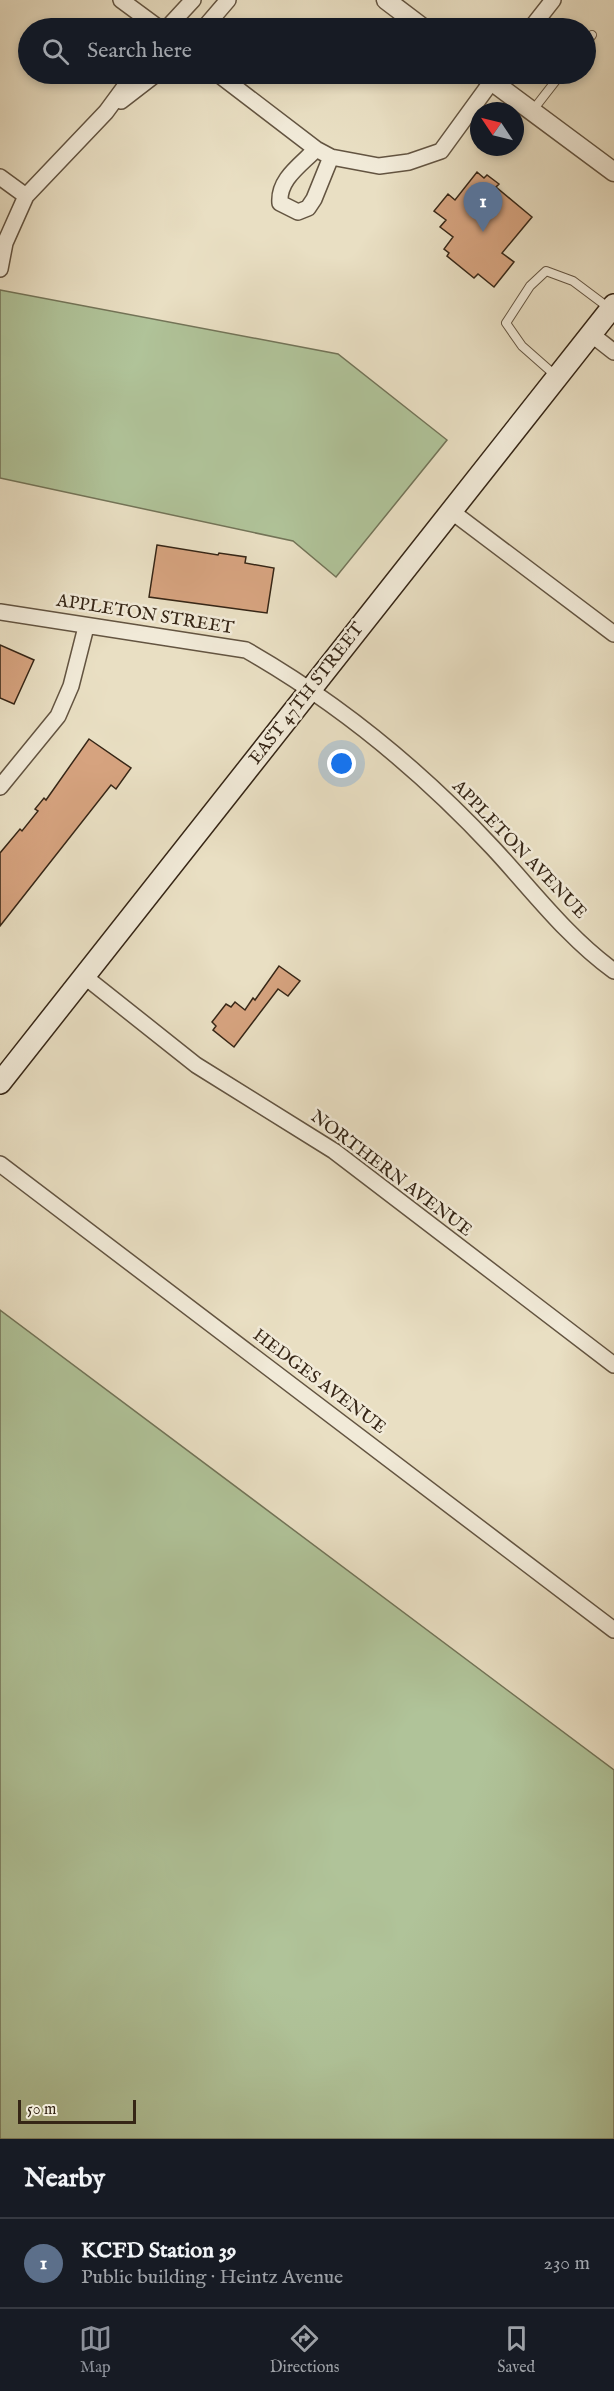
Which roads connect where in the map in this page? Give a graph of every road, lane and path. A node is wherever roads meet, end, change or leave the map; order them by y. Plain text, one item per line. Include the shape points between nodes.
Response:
1 (121, 0) edge
2 (193, 0) edge
3 (228, 0) edge
4 (386, 0) edge
5 (553, 0) edge
6 (145, 18) edge
7 (176, 18) edge
8 (213, 18) edge
9 (410, 18) edge
10 (539, 18) edge
11 (127, 84) edge
12 (143, 84) edge
13 (231, 84) edge
14 (485, 84) edge
15 (500, 84) edge
16 (553, 84) edge
17 (532, 111) junction
18 (106, 112) junction
19 (316, 149) junction
20 (332, 157) junction
21 (614, 172) edge
22 (0, 177) edge
23 (26, 196) junction
24 (0, 269) edge
25 (613, 307) edge
26 (591, 334) junction
27 (614, 352) edge
28 (557, 377) junction
29 (452, 511) junction
30 (0, 612) edge
31 (86, 627) junction
32 (614, 634) edge
33 (310, 690) junction
34 (0, 788) edge
35 (614, 971) edge
36 (84, 976) junction
37 (0, 1083) edge
38 (0, 1164) edge
39 (614, 1365) edge
40 (614, 1630) edge

1 - 6 street
2 - 7 street
3 - 8 street
4 - 9 street
5 - 10 street
11 - 18 street
12 - 18 street
13 - 19 street
14 - 20 street via 441,151 409,162 379,166
15 - 17 street
16 - 17 lane
17 - 21 street
18 - 23 street
19 - 20 street
19 - 20 street via 283,183 280,203 289,209 298,212 308,208
22 - 23 street
23 - 24 street via 5,243
25 - 26 main road, EAST 47TH STREET
25 - 28 lane via 573,281 546,271 530,286 506,323 522,346
26 - 27 street
26 - 28 main road, EAST 47TH STREET
28 - 29 main road, EAST 47TH STREET
29 - 32 street
29 - 33 main road, EAST 47TH STREET
30 - 31 street, APPLETON STREET
31 - 33 street, APPLETON STREET via 246,650
31 - 34 street via 71,686 58,716
33 - 35 street, APPLETON AVENUE via 380,743 446,801 556,920
33 - 36 main road, EAST 47TH STREET
36 - 37 main road, EAST 47TH STREET
36 - 39 street, NORTHERN AVENUE via 196,1065 334,1151
38 - 40 street, HEDGES AVENUE

